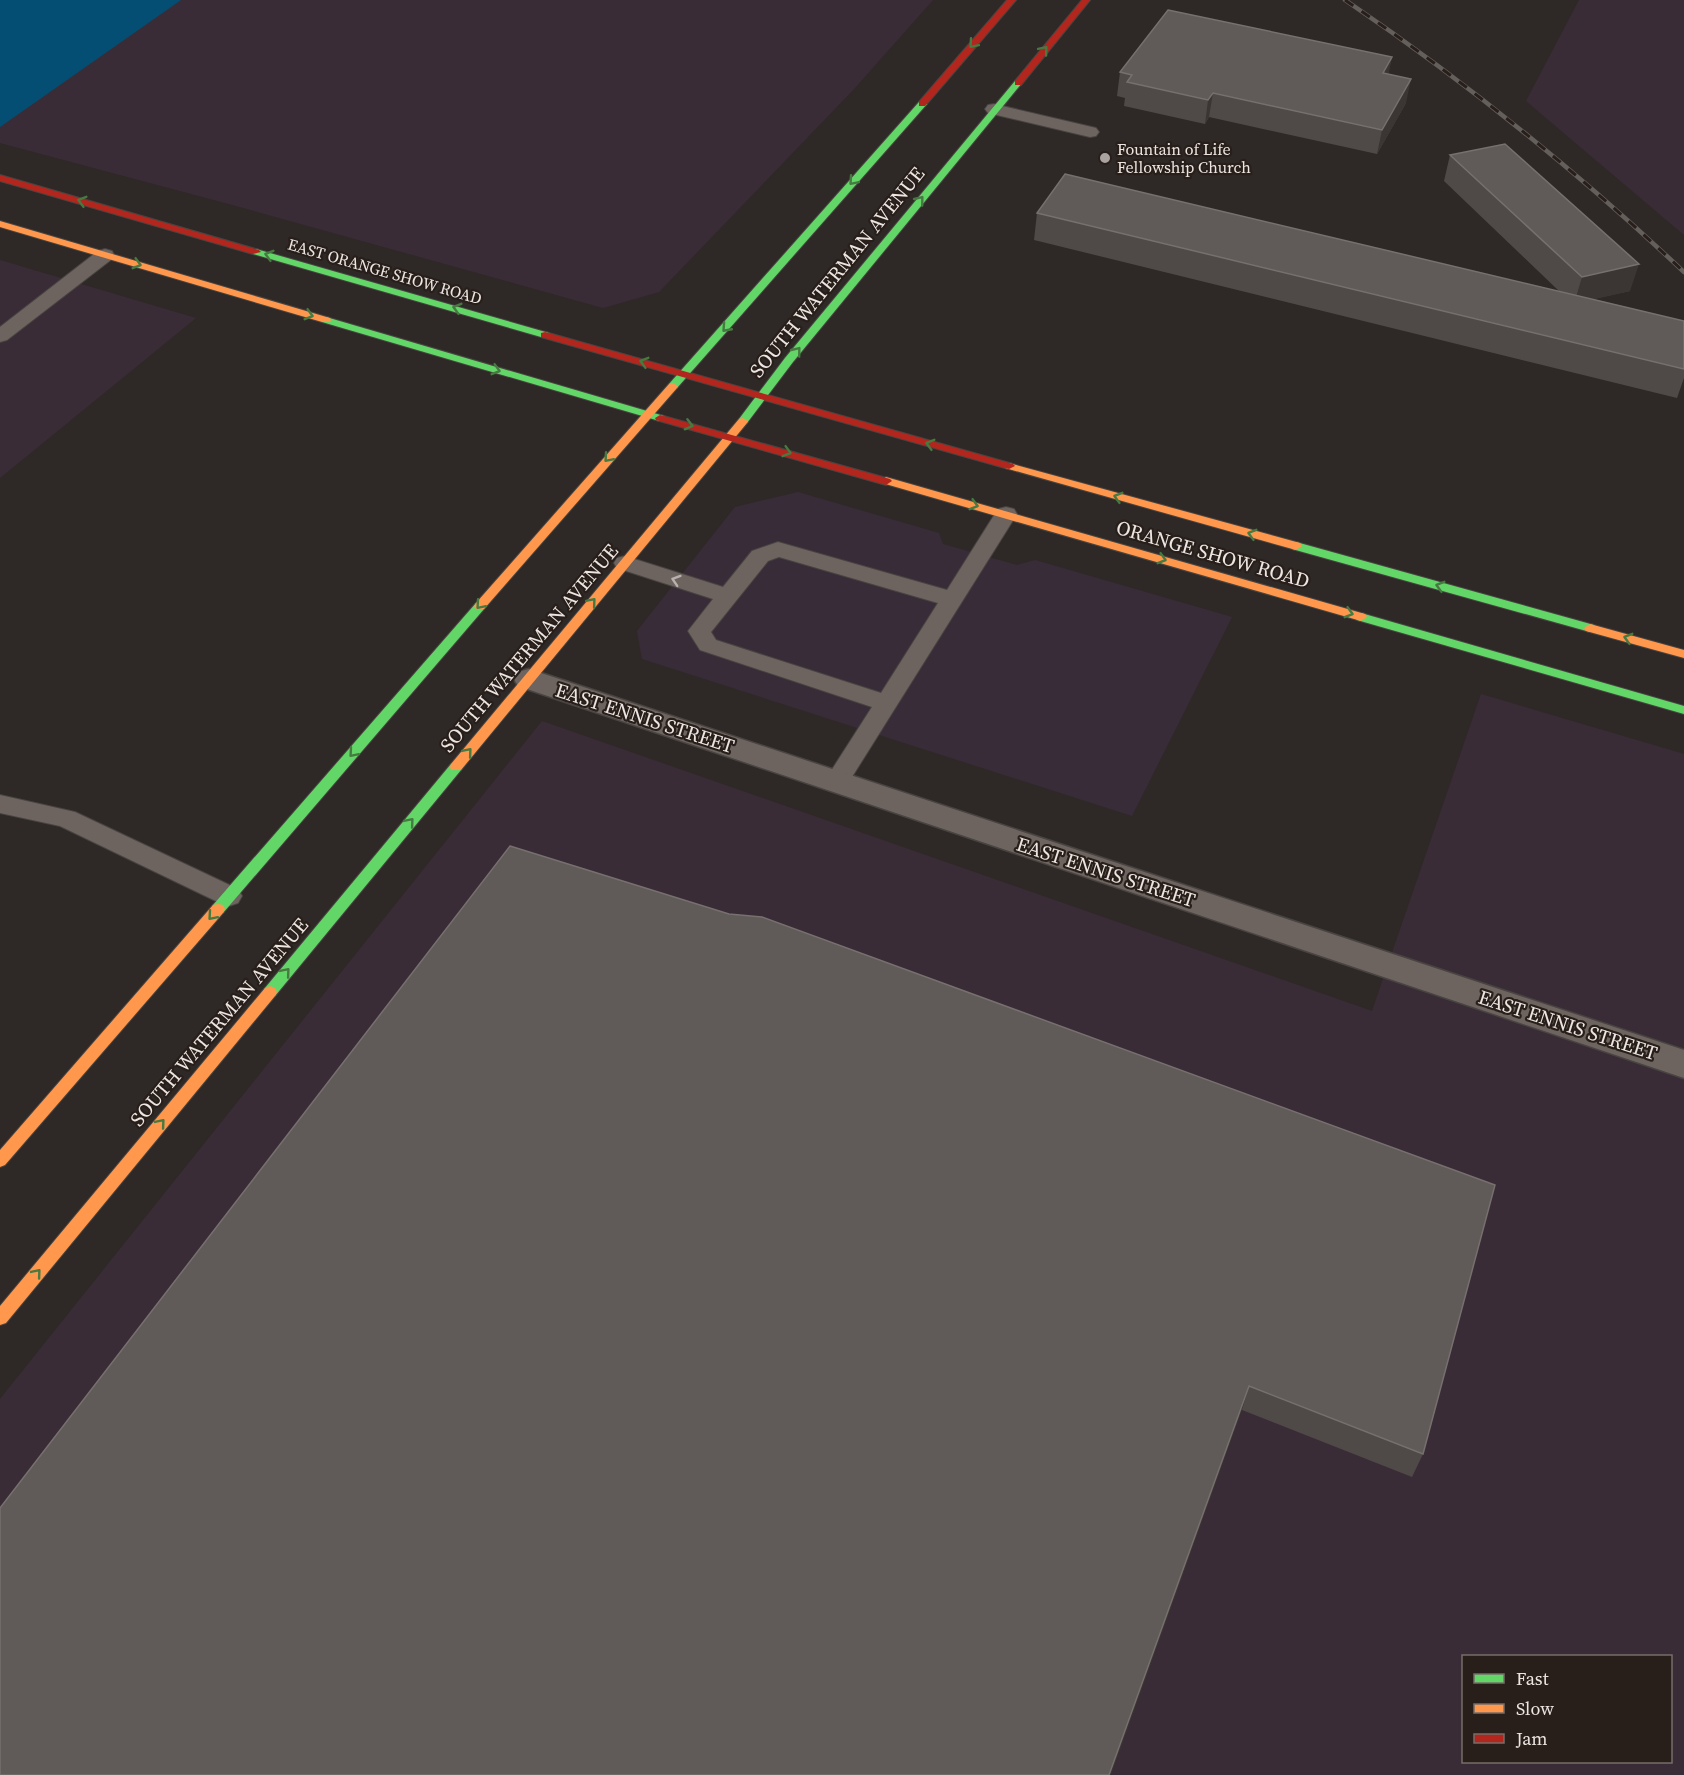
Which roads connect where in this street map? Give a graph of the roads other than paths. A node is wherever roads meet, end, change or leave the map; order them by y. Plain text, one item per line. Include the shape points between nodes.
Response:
1 (1012, 0) edge
2 (1086, 0) edge
3 (994, 109) junction
4 (1090, 132) dead end
5 (0, 178) edge
6 (0, 224) edge
7 (105, 255) junction
8 (0, 336) edge
9 (685, 374) junction
10 (760, 397) junction
11 (647, 414) junction
12 (731, 436) junction
13 (1006, 514) junction
14 (625, 563) junction
15 (727, 596) junction
16 (952, 599) junction
17 (1684, 654) edge
18 (529, 679) junction
19 (886, 703) junction
20 (1684, 710) edge
21 (836, 782) junction
22 (0, 804) edge
23 (229, 896) junction
24 (1684, 1064) edge
25 (0, 1161) edge
26 (0, 1318) edge

1 -> 9 main road
3 -> 2 main road, SOUTH WATERMAN AVENUE
3 - 4 lane
10 -> 3 main road, SOUTH WATERMAN AVENUE
9 -> 5 main road, EAST ORANGE SHOW ROAD
6 - 7 main road
7 - 8 lane
7 -> 11 main road
9 - 10 main road, EAST ORANGE SHOW ROAD
9 - 11 main road
10 - 12 main road, SOUTH WATERMAN AVENUE
17 -> 10 main road, ORANGE SHOW ROAD
11 -> 12 main road
11 -> 23 main road
12 -> 13 main road, ORANGE SHOW ROAD
12 - 14 main road, SOUTH WATERMAN AVENUE
13 - 16 lane
13 -> 20 main road, ORANGE SHOW ROAD
15 -> 14 lane
18 -> 14 main road, SOUTH WATERMAN AVENUE
15 - 16 lane via 760,556 778,549
15 - 19 lane via 699,631 708,645
16 - 19 lane
18 - 21 street, EAST ENNIS STREET
26 -> 18 main road, SOUTH WATERMAN AVENUE
19 - 21 lane
21 - 24 street, EAST ENNIS STREET
22 - 23 lane via 66,818
23 -> 25 main road

